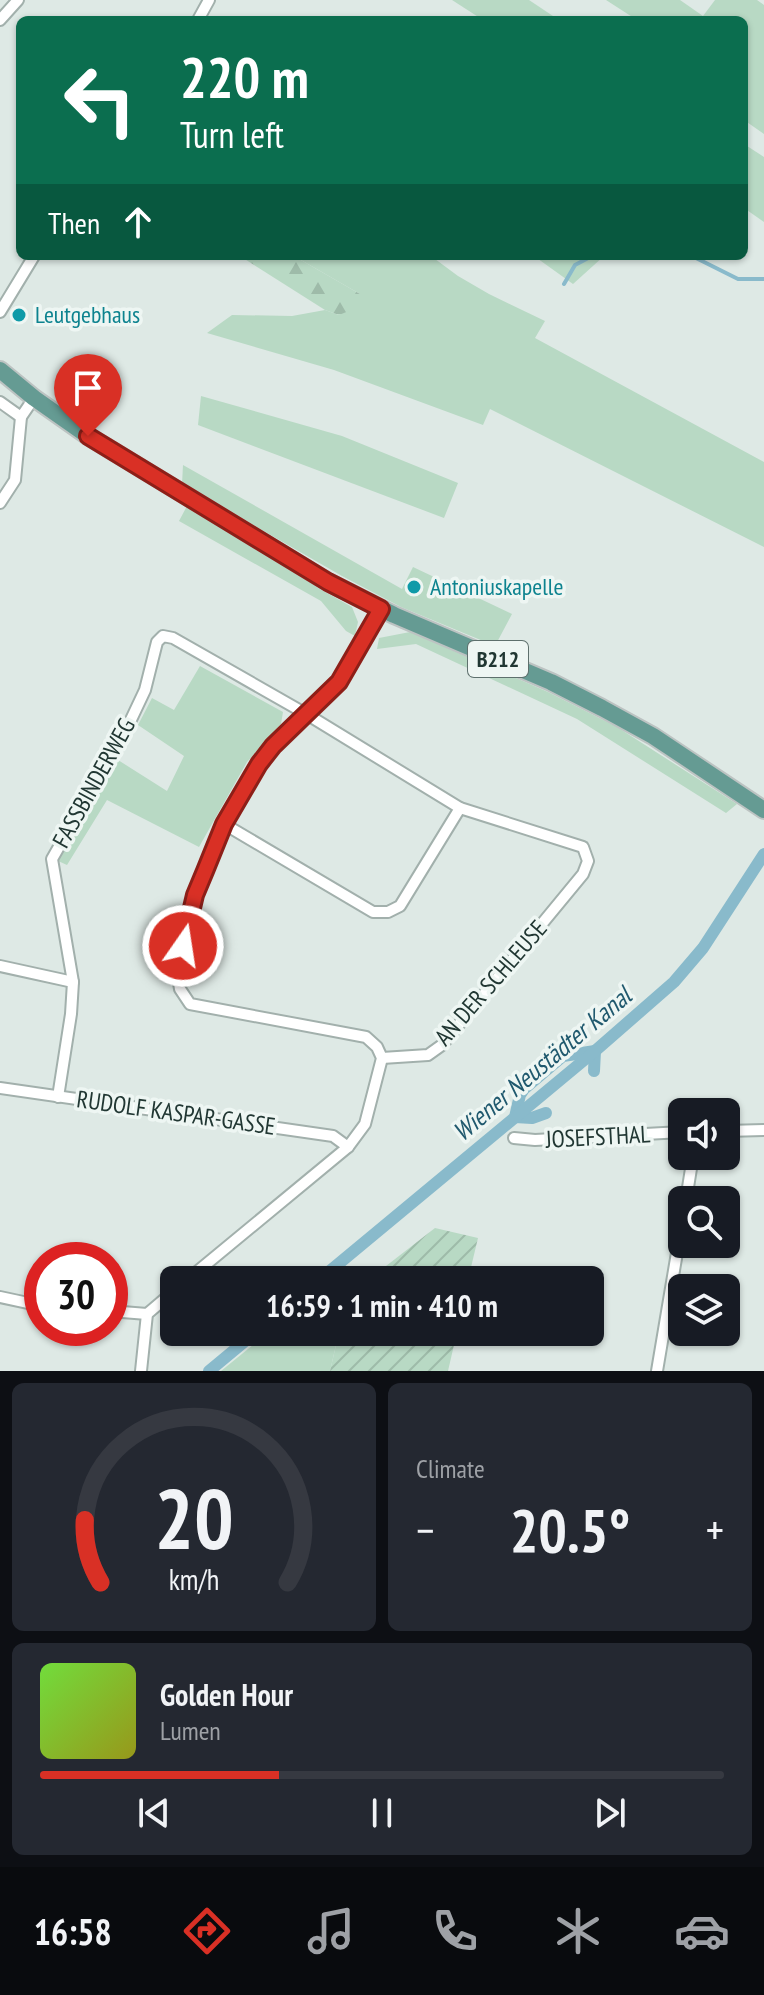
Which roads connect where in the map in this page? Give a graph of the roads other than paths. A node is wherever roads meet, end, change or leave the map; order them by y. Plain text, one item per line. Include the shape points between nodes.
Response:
1 (18, 0) edge
2 (0, 20) edge
3 (32, 260) edge
4 (0, 312) edge
5 (0, 370) edge
6 (34, 398) junction
7 (0, 402) edge
8 (21, 417) junction
9 (0, 503) edge
10 (381, 609) junction
11 (308, 715) junction
12 (460, 808) junction
13 (764, 810) edge
14 (224, 824) junction
15 (0, 966) edge
16 (73, 982) junction
17 (382, 1058) junction
18 (0, 1088) edge
19 (58, 1097) junction
20 (764, 1130) edge
21 (740, 1131) edge
22 (668, 1133) edge
23 (514, 1138) dead end
24 (348, 1147) junction
25 (676, 1258) edge
26 (204, 1266) edge
27 (0, 1297) edge
28 (24, 1302) edge
29 (160, 1303) edge
30 (128, 1312) edge
31 (147, 1314) junction
32 (141, 1371) edge
33 (657, 1371) edge

1 - 2 street
3 - 4 street
5 - 6 main road, B212
6 - 8 street
6 - 10 main road, B212 via 178,491
7 - 8 street
8 - 9 street via 15,480
10 - 11 street via 339,682
10 - 13 main road, B212 via 602,708
11 - 12 street
11 - 14 street via 259,764
11 - 16 street, FASSBINDERWEG via 173,638 163,636 157,642 145,690 128,726 52,859
12 - 14 street via 400,906 388,912 373,912
12 - 17 street, AN DER SCHLEUSE via 583,847 588,861 583,874 442,1045 428,1055
14 - 17 street via 195,895 177,971 190,1004 366,1037
15 - 16 street
16 - 19 street, FASSBINDERWEG
17 - 24 street via 365,1124
18 - 19 street, RUDOLF KASPAR-GASSE
19 - 24 street, RUDOLF KASPAR-GASSE via 333,1136
20 - 21 street
22 - 23 street, JOSEFSTHAL
24 - 26 street
25 - 33 street
27 - 28 street
29 - 31 street
30 - 31 street
31 - 32 street

